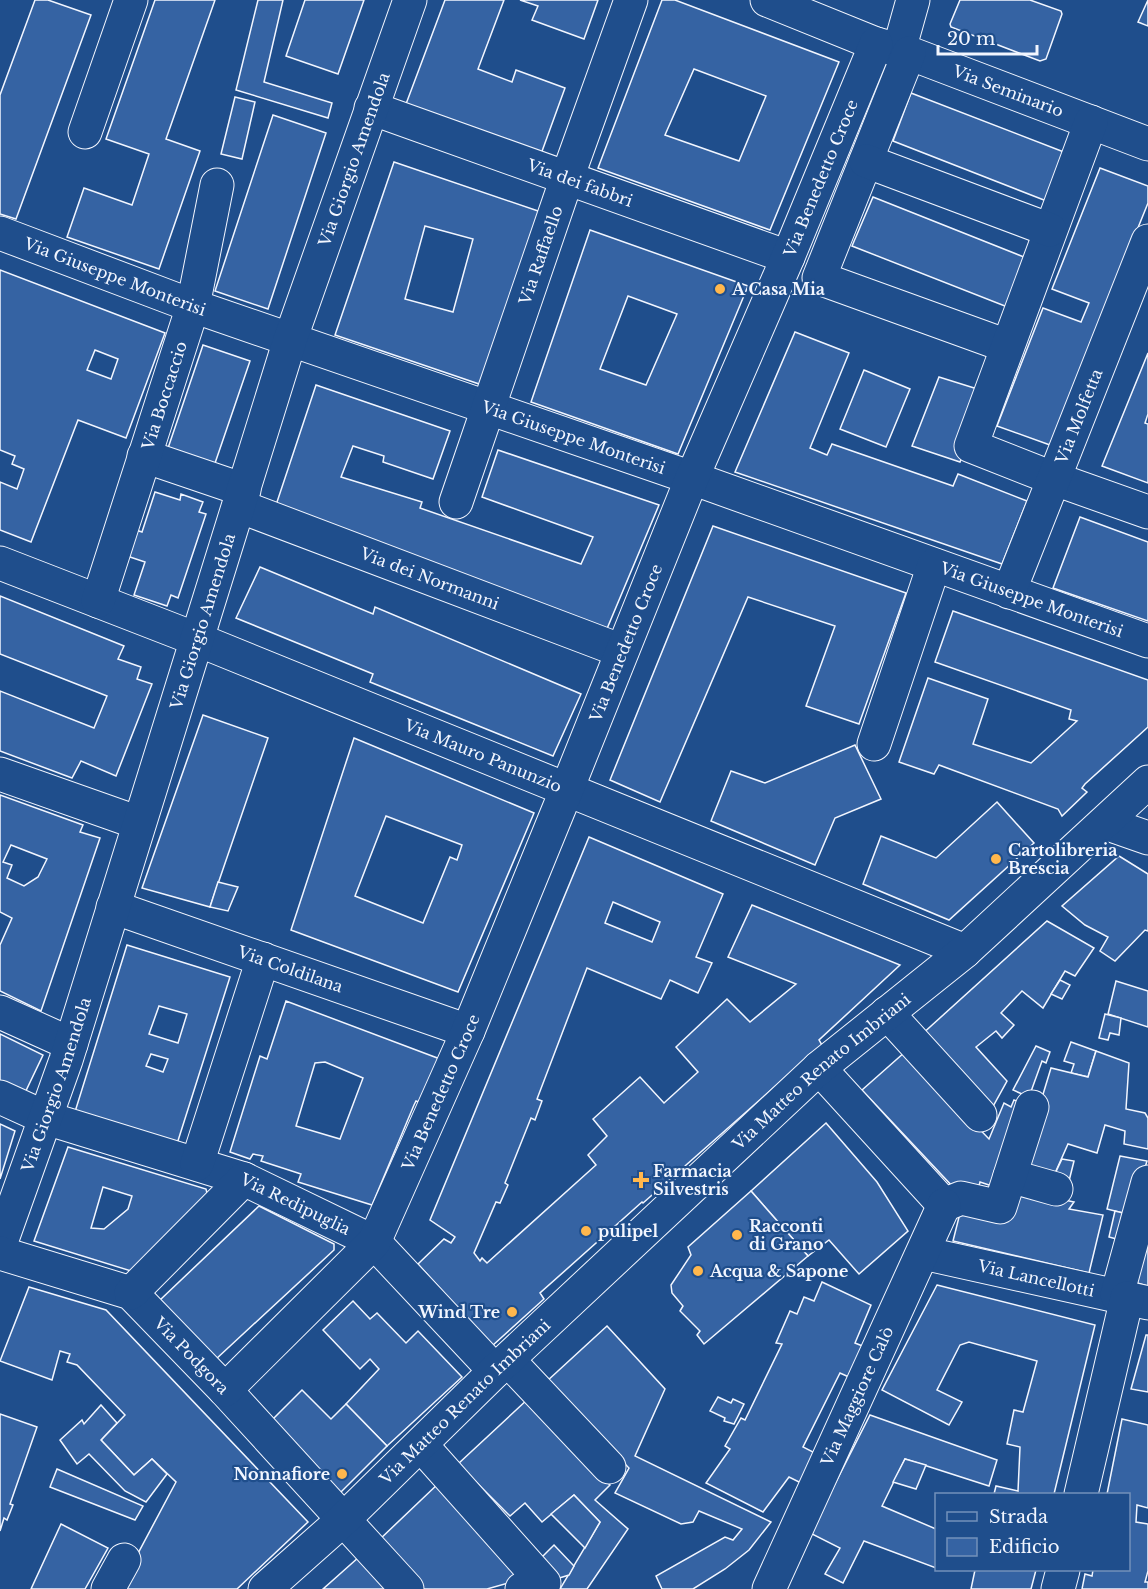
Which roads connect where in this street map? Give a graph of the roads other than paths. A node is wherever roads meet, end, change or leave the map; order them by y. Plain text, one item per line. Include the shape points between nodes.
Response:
1 (131, 0) edge
2 (410, 0) edge
3 (631, 0) edge
4 (767, 0) edge
5 (913, 0) edge
6 (895, 49) junction
7 (371, 108) junction
8 (1091, 122) junction
9 (85, 132) dead end
10 (1148, 144) edge
11 (866, 161) junction
12 (567, 178) junction
13 (218, 185) dead end
14 (1050, 230) junction
15 (0, 233) edge
16 (1148, 241) edge
17 (788, 257) junction
18 (193, 306) junction
19 (290, 340) junction
20 (1007, 346) junction
21 (490, 409) junction
22 (144, 456) junction
23 (692, 478) junction
24 (1055, 479) junction
25 (241, 498) junction
26 (456, 502) dead end
27 (1148, 512) edge
28 (0, 563) edge
29 (934, 565) junction
30 (1009, 592) junction
31 (98, 601) junction
32 (196, 639) junction
33 (1148, 641) edge
34 (622, 651) junction
35 (874, 744) dead end
36 (0, 774) edge
37 (1148, 782) edge
38 (567, 789) junction
39 (139, 823) junction
40 (1105, 824) junction
41 (1148, 838) edge
42 (112, 907) junction
43 (965, 951) junction
44 (263, 959) junction
45 (0, 1012) edge
46 (887, 1013) junction
47 (468, 1031) junction
48 (71, 1044) junction
49 (819, 1068) junction
50 (0, 1097) edge
51 (1032, 1107) dead end
52 (980, 1115) dead end
53 (46, 1118) junction
54 (197, 1164) junction
55 (1010, 1176) junction
56 (244, 1179) junction
57 (1148, 1182) edge
58 (1056, 1189) dead end
59 (944, 1205) junction
60 (374, 1242) junction
61 (0, 1245) edge
62 (0, 1253) edge
63 (923, 1253) junction
64 (131, 1293) junction
65 (1131, 1299) edge
66 (502, 1366) junction
67 (225, 1390) junction
68 (421, 1445) junction
69 (609, 1467) dead end
70 (1081, 1493) edge
71 (344, 1519) junction
72 (124, 1560) dead end
73 (1063, 1571) edge
74 (533, 1586) edge
75 (108, 1589) edge
76 (265, 1589) edge
77 (407, 1589) edge
78 (769, 1589) edge
79 (1059, 1589) edge

1 - 9 street
2 - 7 street, Via Giorgio Amendola
3 - 12 street, Via Raffaello
4 - 6 street, Via Seminario
5 - 6 street
6 - 8 street, Via Seminario
6 - 11 street
6 - 17 street, Via Benedetto Croce
7 - 12 street, Via dei fabbri
7 - 19 street, Via Giorgio Amendola
8 - 10 street, Via Seminario
8 - 14 street
11 - 14 street
11 - 20 street via 819,278
12 - 17 street, Via dei fabbri
12 - 21 street, Via Raffaello
13 - 18 street, Via Boccaccio
14 - 20 street
15 - 18 street, Via Giuseppe Monterisi
16 - 24 street, Via Molfetta
17 - 23 street, Via Benedetto Croce
18 - 19 street, Via Giuseppe Monterisi
18 - 22 street, Via Boccaccio
19 - 21 street, Via Giuseppe Monterisi
19 - 25 street, Via Giorgio Amendola
20 - 24 street via 971,446
21 - 23 street, Via Giuseppe Monterisi
21 - 26 street, Via Raffaello
22 - 25 street, Via dei Normanni
22 - 31 street, Via Boccaccio
23 - 29 street, Via Giuseppe Monterisi
23 - 34 street, Via Benedetto Croce
24 - 27 street
24 - 30 street, Via Molfetta
25 - 32 street, Via Giorgio Amendola
25 - 34 street, Via dei Normanni
28 - 31 street, Via Mauro Panunzio
29 - 30 street, Via Giuseppe Monterisi
29 - 35 street
30 - 33 street, Via Giuseppe Monterisi
31 - 32 street, Via Mauro Panunzio
32 - 38 street, Via Mauro Panunzio
32 - 39 street, Via Giorgio Amendola
34 - 38 street, Via Benedetto Croce
36 - 39 street
37 - 40 street, Via Matteo Renato Imbriani
38 - 43 street, Via Mauro Panunzio
38 - 47 street, Via Benedetto Croce
39 - 42 street, Via Giorgio Amendola
40 - 41 street
40 - 43 street, Via Matteo Renato Imbriani
42 - 44 street, Via Coldilana
42 - 48 street, Via Giorgio Amendola
43 - 46 street, Via Matteo Renato Imbriani
44 - 47 street, Via Coldilana
44 - 54 street
45 - 48 street
46 - 49 street, Via Matteo Renato Imbriani
46 - 52 street
47 - 60 street, Via Benedetto Croce
48 - 53 street, Via Giorgio Amendola
49 - 59 street
49 - 66 street, Via Matteo Renato Imbriani
50 - 53 street, Via Redipuglia
51 - 55 street
53 - 54 street, Via Redipuglia
53 - 61 street, Via Giorgio Amendola
54 - 56 street, Via Redipuglia
55 - 58 street
55 - 59 street via 1000,1207 961,1198
56 - 60 street, Via Redipuglia
56 - 64 street
57 - 65 street
59 - 63 street, Via Maggiore Calò
60 - 66 street, Via Redipuglia
60 - 67 street
62 - 64 street, Via Podgora
63 - 65 street, Via Lancellotti
63 - 78 street, Via Maggiore Calò
64 - 67 street, Via Podgora
65 - 70 street
66 - 68 street, Via Matteo Renato Imbriani
66 - 69 street, Via Redipuglia
67 - 71 street, Via Podgora
68 - 71 street, Via Matteo Renato Imbriani
68 - 74 street
71 - 76 street, Via Matteo Renato Imbriani
71 - 77 street, Via Podgora
72 - 75 street
73 - 79 street

